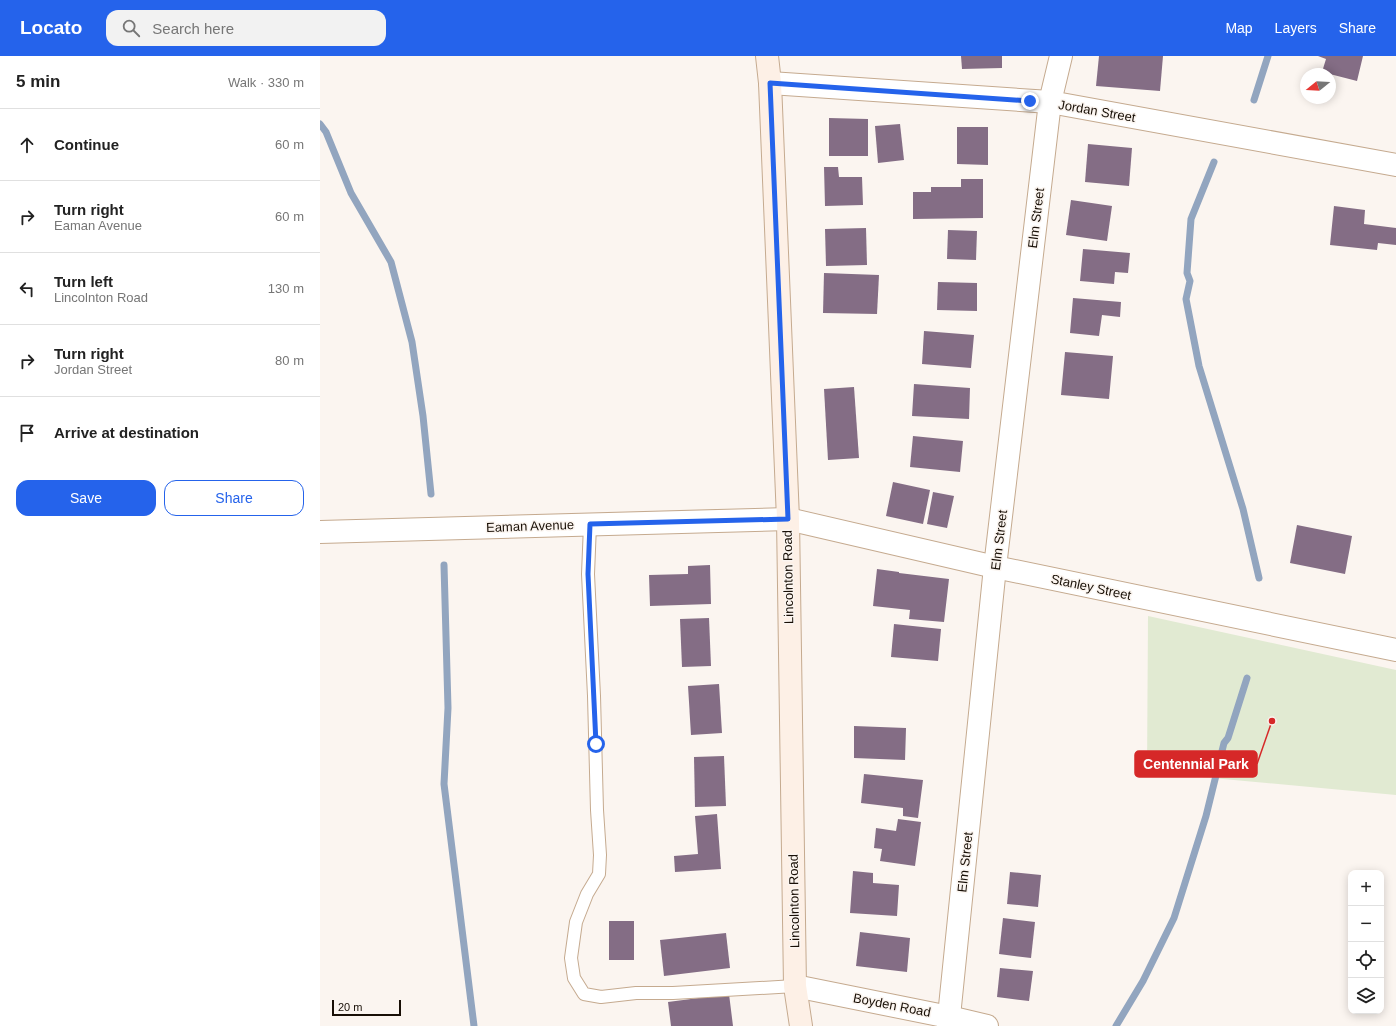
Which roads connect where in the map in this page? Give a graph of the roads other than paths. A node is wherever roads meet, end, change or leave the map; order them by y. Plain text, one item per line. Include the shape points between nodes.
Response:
1 (767, 56) edge
2 (1061, 56) edge
3 (770, 83) junction
4 (1050, 102) junction
5 (1396, 166) edge
6 (788, 519) junction
7 (590, 524) junction
8 (320, 532) edge
9 (995, 567) junction
10 (1396, 650) edge
11 (796, 986) junction
12 (949, 1021) edge
13 (801, 1026) edge
14 (988, 1026) edge

1 - 3 street, Lincolnton Road
2 - 4 street, Elm Street
3 - 4 street, Jordan Street
3 - 6 street, Lincolnton Road
4 - 5 street, Jordan Street
4 - 9 street, Elm Street
6 - 7 street, Eaman Avenue
6 - 9 street, Stanley Street
6 - 11 street, Lincolnton Road
7 - 8 street, Eaman Avenue
7 - 11 lane via 588,574 600,855 599,874 587,894 576,922 571,958 574,978 584,994 601,996
9 - 10 street, Stanley Street
9 - 12 street, Elm Street
11 - 12 street, Boyden Road
11 - 13 street, Lincolnton Road
12 - 14 street, Boyden Road

